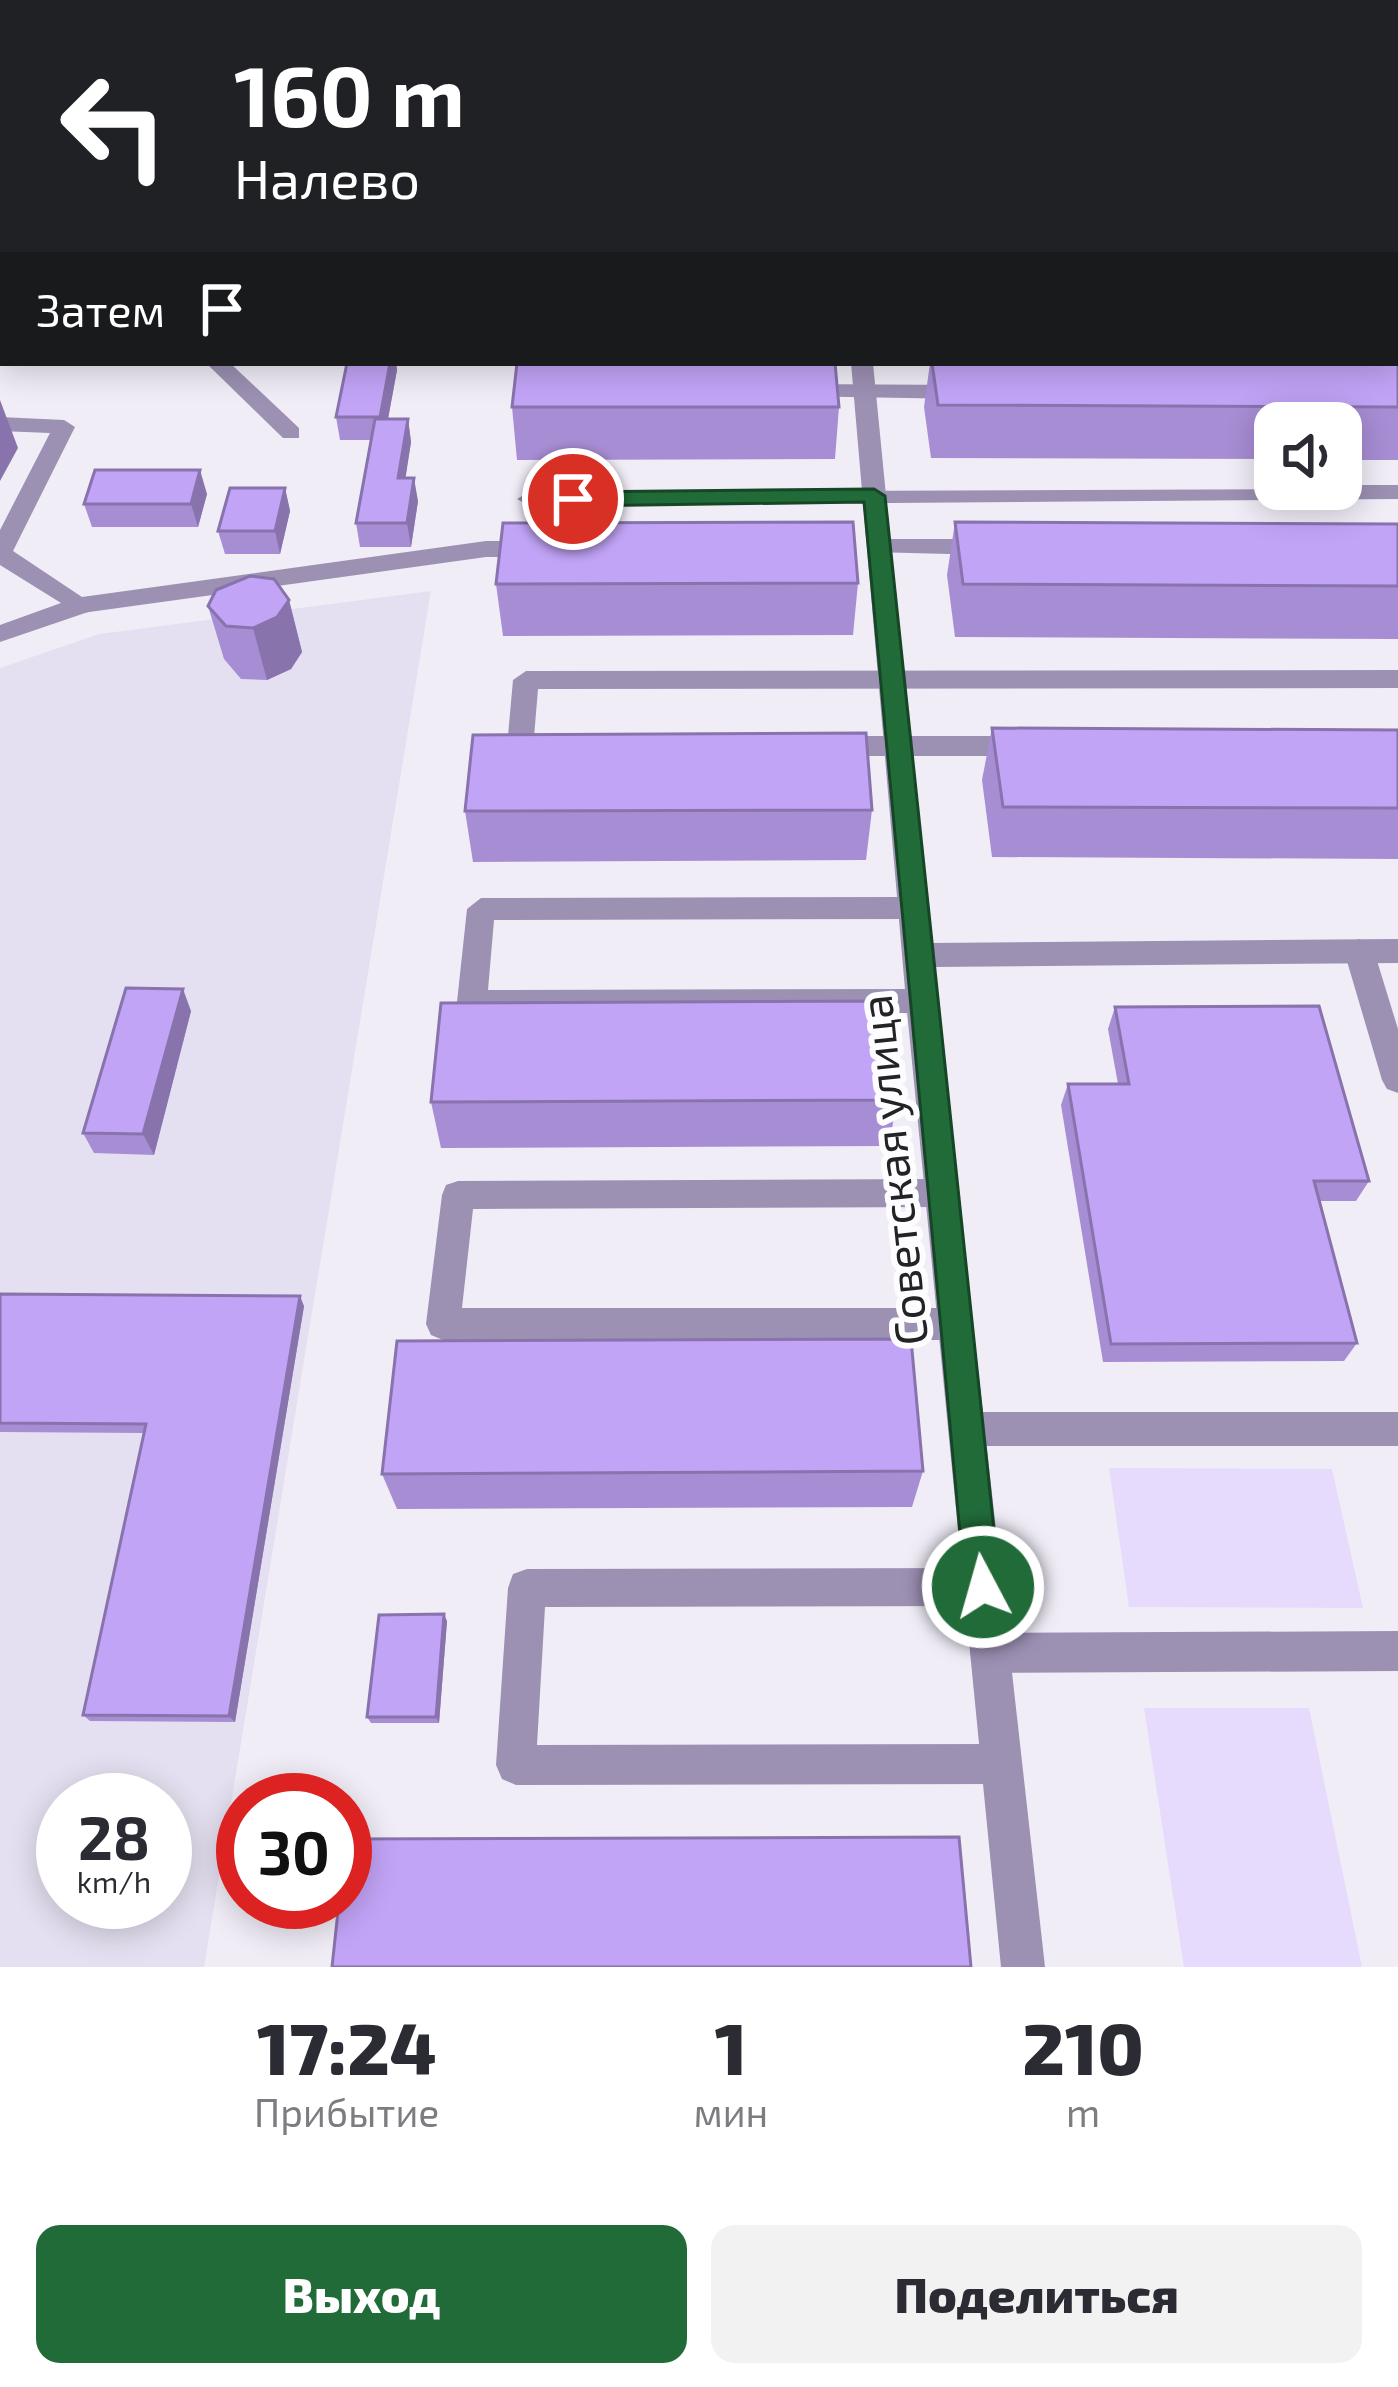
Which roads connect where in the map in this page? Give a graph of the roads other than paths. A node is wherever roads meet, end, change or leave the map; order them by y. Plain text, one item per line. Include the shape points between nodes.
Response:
1 (220, 366) edge
2 (863, 378) edge
3 (771, 391) edge
4 (981, 392) edge
5 (0, 424) edge
6 (291, 433) dead end
7 (1398, 492) edge
8 (874, 496) junction
9 (530, 499) dead end
10 (867, 547) junction
11 (1005, 547) edge
12 (556, 549) edge
13 (0, 554) edge
14 (82, 605) junction
15 (0, 634) edge
16 (892, 680) junction
17 (1398, 680) edge
18 (803, 746) edge
19 (898, 746) junction
20 (1065, 746) edge
21 (568, 747) edge
22 (913, 908) junction
23 (1358, 951) junction
24 (1398, 951) edge
25 (917, 956) junction
26 (921, 1001) junction
27 (1398, 1080) edge
28 (941, 1193) junction
29 (955, 1324) junction
30 (1398, 1429) edge
31 (966, 1430) junction
32 (983, 1587) junction
33 (1398, 1651) edge
34 (990, 1653) junction
35 (1001, 1764) junction
36 (1023, 1967) edge

1 - 6 street
2 - 3 street
2 - 4 street
2 - 8 street, Советская улица
5 - 13 street via 64,427
7 - 8 street
8 - 9 street
8 - 10 street, Советская улица
10 - 11 street
10 - 16 street, Советская улица
12 - 14 street via 486,549
13 - 14 street
14 - 15 street
16 - 17 street
16 - 19 street, Советская улица
16 - 21 street via 526,680 520,747
18 - 19 street
19 - 20 street
19 - 22 street, Советская улица
22 - 25 street, Советская улица
22 - 26 street via 482,909 472,1002
23 - 24 street
23 - 25 street
23 - 27 street
25 - 26 street, Советская улица
26 - 28 street, Советская улица
28 - 29 street, Советская улица
28 - 29 street via 458,1195 443,1324
29 - 31 street, Советская улица
30 - 31 street
31 - 32 street, Советская улица
32 - 34 street, Советская улица
32 - 35 street via 527,1588 516,1765
33 - 34 street
34 - 35 street, Советская улица
35 - 36 street, Советская улица

